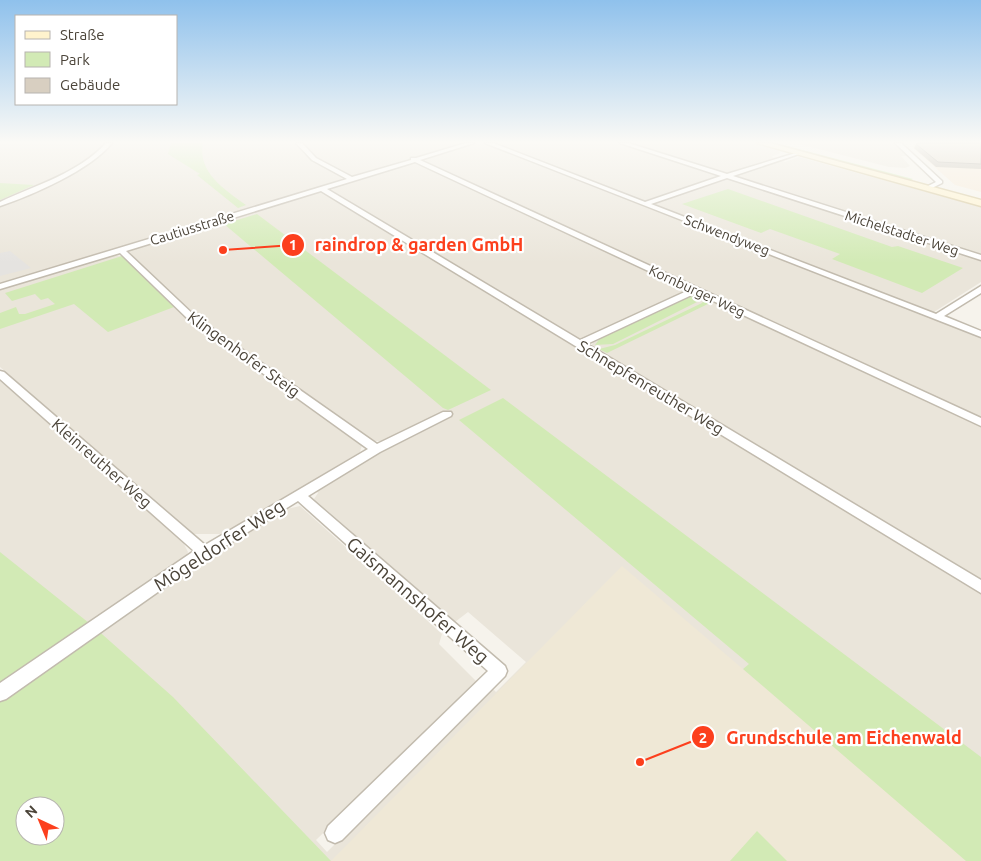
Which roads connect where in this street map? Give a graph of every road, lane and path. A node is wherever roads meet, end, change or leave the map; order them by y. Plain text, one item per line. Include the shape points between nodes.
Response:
1 (45, 183) edge
2 (337, 183) edge
3 (465, 183) edge
4 (591, 183) edge
5 (707, 183) edge
6 (745, 183) edge
7 (920, 183) edge
8 (922, 183) edge
9 (938, 183) edge
10 (932, 186) junction
11 (321, 188) junction
12 (981, 196) edge
13 (981, 203) edge
14 (0, 204) edge
15 (644, 204) junction
16 (121, 250) junction
17 (981, 258) edge
18 (0, 287) edge
19 (981, 289) edge
20 (696, 290) junction
21 (937, 317) junction
22 (981, 334) edge
23 (580, 344) junction
24 (0, 374) edge
25 (447, 414) dead end
26 (981, 422) edge
27 (376, 449) junction
28 (298, 495) junction
29 (204, 552) junction
30 (981, 587) edge
31 (0, 693) edge
32 (335, 833) dead end

1 - 14 street
2 - 11 street, Cautiusstraße
3 - 20 street, Kornburger Weg
4 - 15 street, Schwendyweg
5 - 15 street
6 - 17 street, Michelstadter Weg
7 - 10 main road
8 - 10 main road
9 - 10 street
10 - 12 main road
10 - 13 main road
11 - 16 street, Cautiusstraße
11 - 23 street, Schnepfenreuther Weg
15 - 21 street, Schwendyweg
16 - 18 street, Cautiusstraße
16 - 27 street, Klingenhofer Steig via 193,319
19 - 21 street
20 - 23 street
20 - 26 street, Kornburger Weg
21 - 22 street, Schwendyweg
23 - 30 street, Schnepfenreuther Weg
24 - 29 street, Kleinreuther Weg
25 - 27 street, Mögeldorfer Weg
27 - 28 street, Mögeldorfer Weg
28 - 29 street, Mögeldorfer Weg
28 - 32 street, Gaismannshofer Weg via 499,671
29 - 31 street, Mögeldorfer Weg

